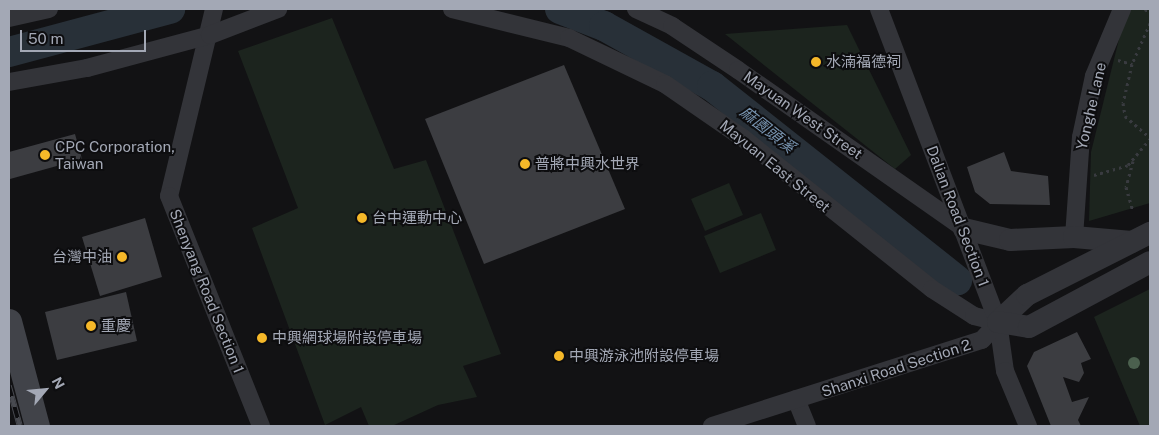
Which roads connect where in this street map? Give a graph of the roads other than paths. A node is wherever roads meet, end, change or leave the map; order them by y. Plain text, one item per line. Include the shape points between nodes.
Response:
1 (49, 9) edge
2 (278, 9) edge
3 (452, 9) edge
4 (636, 9) edge
5 (879, 9) edge
6 (1122, 9) edge
7 (214, 10) edge
8 (9, 18) edge
9 (210, 35) junction
10 (9, 82) edge
11 (964, 229) junction
12 (1074, 237) junction
13 (1141, 237) edge
14 (1150, 262) edge
15 (9, 321) edge
16 (998, 322) junction
17 (796, 399) junction
18 (38, 426) edge
19 (261, 426) edge
20 (712, 426) edge
21 (807, 426) edge
22 (1028, 426) edge

1 - 8 street
2 - 9 street
3 - 16 street, Mayuan East Street via 569,38 665,84 743,138 932,289 974,316
4 - 11 street, Mayuan West Street via 672,26 738,70
5 - 11 street, Dalian Road Section 1
6 - 12 street, Yonghe Lane via 1094,76 1081,137
7 - 9 street, Shenyang Road Section 1
9 - 10 street via 87,68
9 - 19 street, Shenyang Road Section 1 via 169,196
11 - 12 street via 1010,240
11 - 16 street, Dalian Road Section 1
12 - 13 street
13 - 16 street, Shanxi Road Section 2 via 1022,298
14 - 16 street via 1029,326
15 - 18 main road
16 - 17 street, Shanxi Road Section 2 via 982,340
16 - 22 street, Dalian Road Section 1 via 1005,371
17 - 20 street, Shanxi Road Section 2
17 - 21 street

